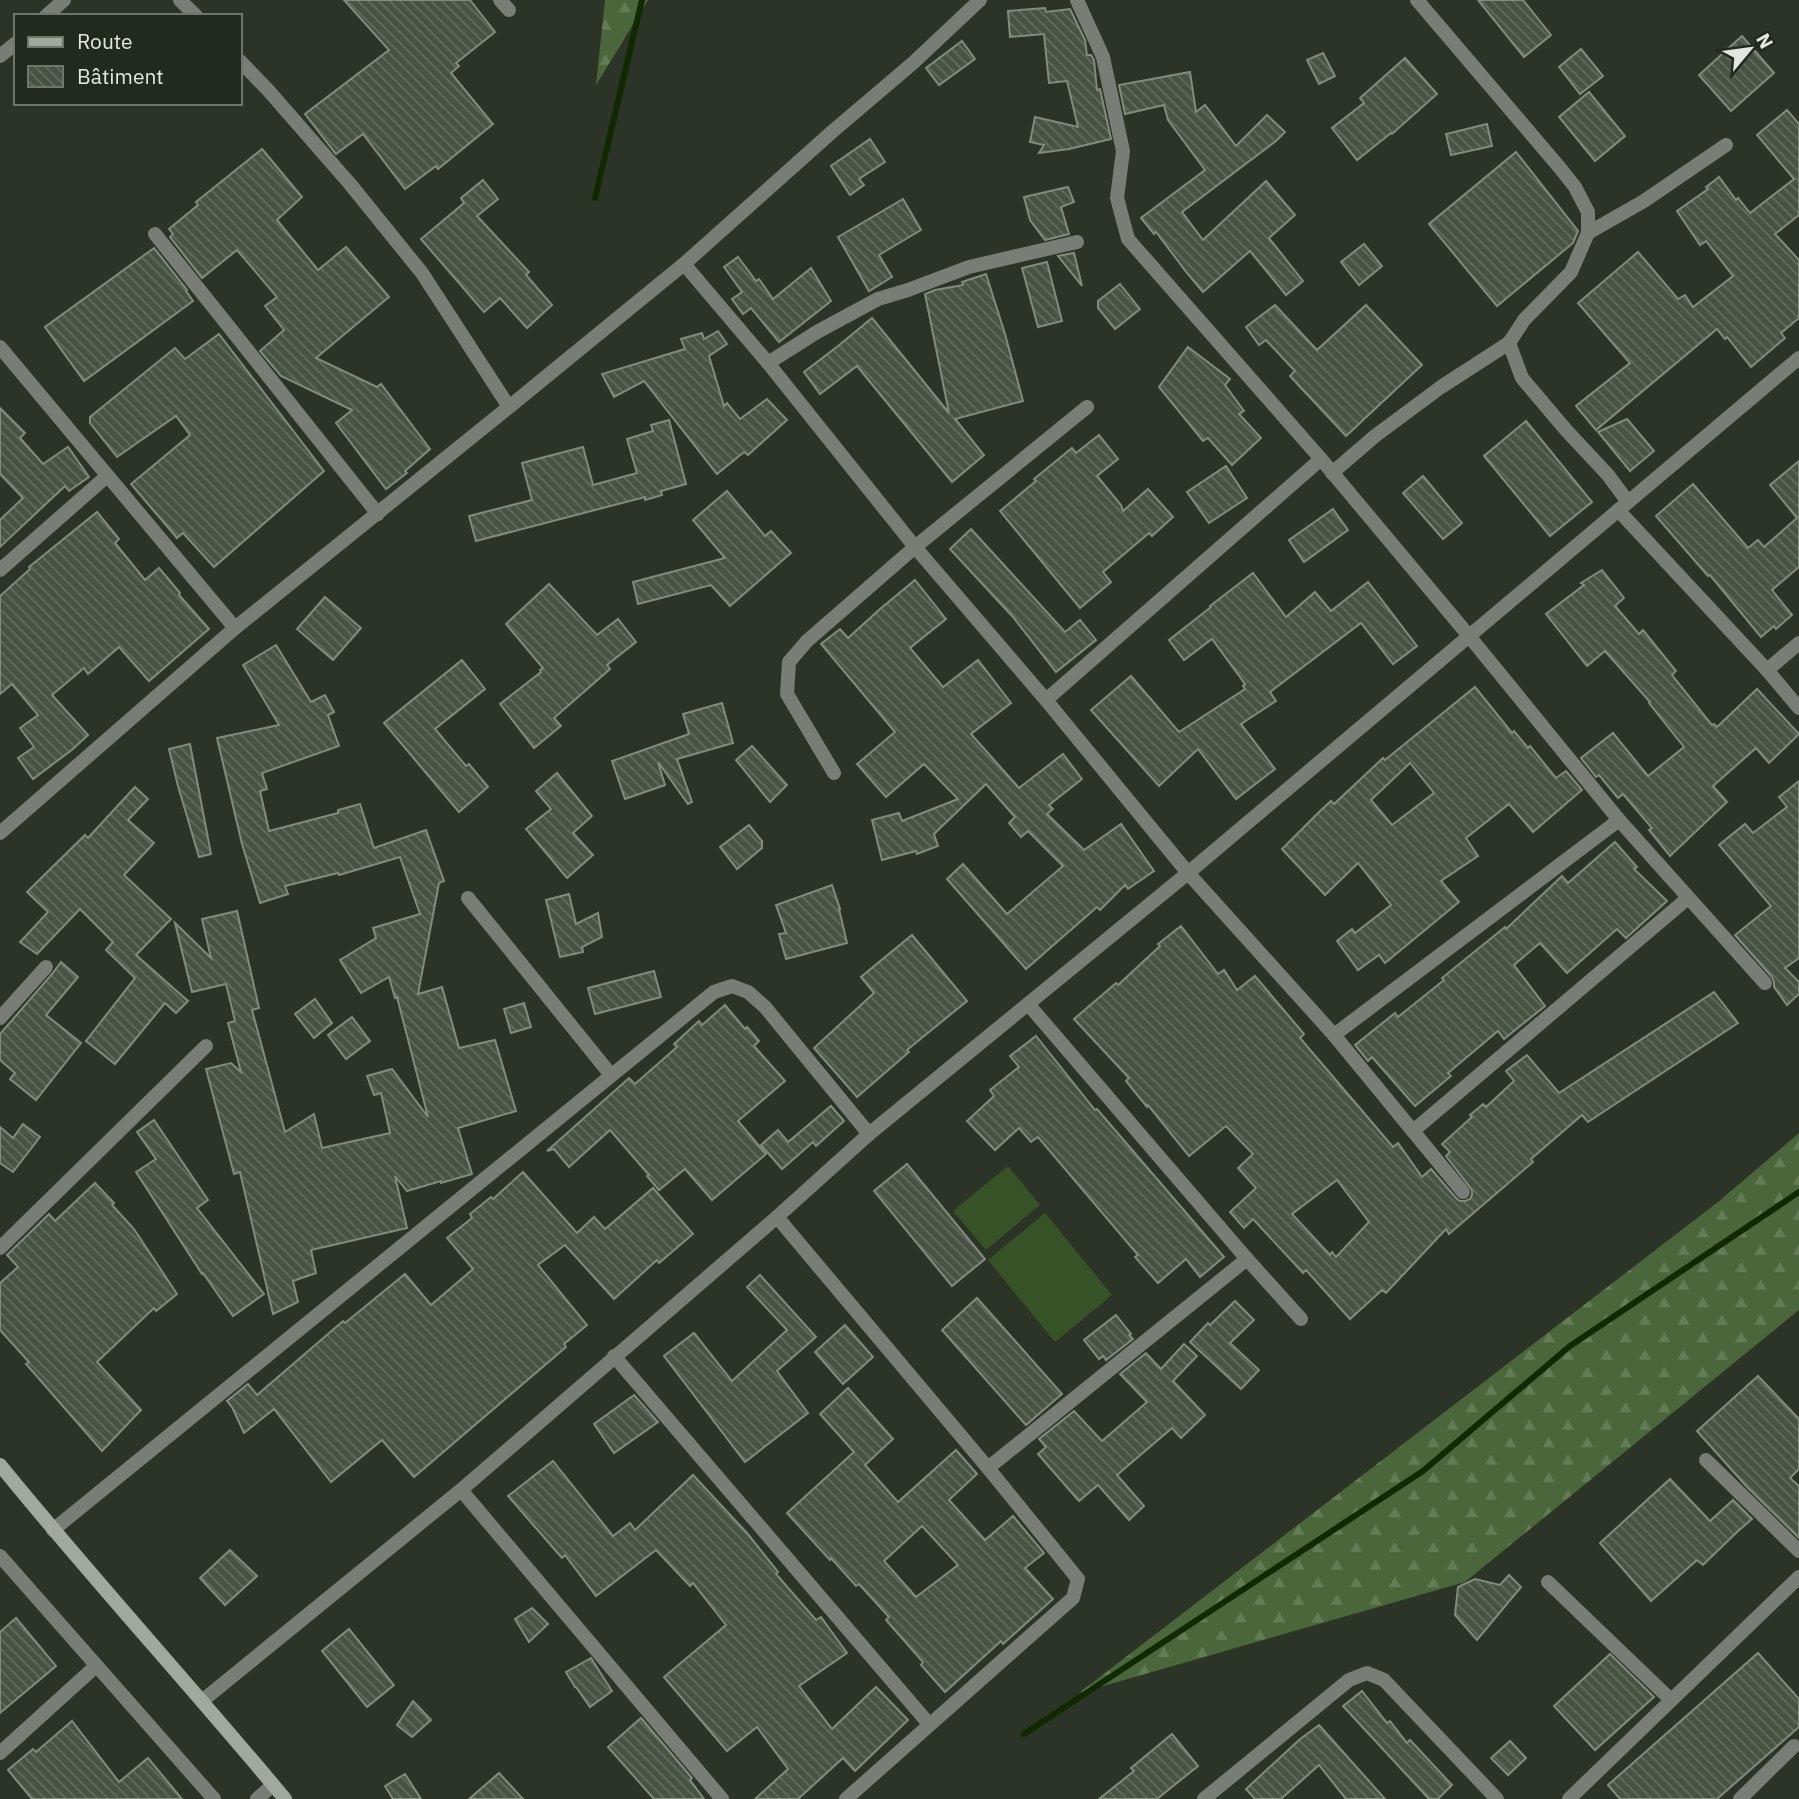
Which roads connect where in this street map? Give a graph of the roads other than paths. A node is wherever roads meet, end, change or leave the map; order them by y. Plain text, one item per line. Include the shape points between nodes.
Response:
1 (64, 0) edge
2 (180, 0) edge
3 (980, 0) edge
4 (1077, 0) edge
5 (1417, 0) edge
6 (48, 14) edge
7 (194, 14) edge
8 (14, 45) edge
9 (0, 57) edge
10 (242, 63) edge
11 (1726, 145) dead end
12 (1588, 233) junction
13 (155, 234) dead end
14 (1077, 242) dead end
15 (684, 264) junction
16 (1508, 343) junction
17 (0, 347) edge
18 (1799, 358) edge
19 (768, 363) junction
20 (509, 407) junction
21 (1087, 407) dead end
22 (1321, 459) junction
23 (1332, 473) junction
24 (107, 475) junction
25 (1623, 506) junction
26 (378, 514) junction
27 (915, 547) junction
28 (0, 570) edge
29 (235, 628) junction
30 (1469, 636) junction
31 (1799, 643) edge
32 (1767, 670) junction
33 (1046, 700) junction
34 (1799, 708) edge
35 (834, 773) dead end
36 (1619, 820) junction
37 (0, 834) edge
38 (1188, 873) junction
39 (468, 898) dead end
40 (1688, 898) junction
41 (46, 967) dead end
42 (1765, 983) dead end
43 (1028, 1004) junction
44 (0, 1018) edge
45 (1334, 1035) junction
46 (206, 1046) dead end
47 (611, 1075) junction
48 (1413, 1131) junction
49 (869, 1134) junction
50 (1463, 1192) dead end
51 (776, 1217) junction
52 (0, 1248) edge
53 (1247, 1259) junction
54 (1301, 1319) dead end
55 (614, 1356) junction
56 (1706, 1460) dead end
57 (0, 1465) edge
58 (988, 1468) junction
59 (461, 1490) junction
60 (53, 1530) junction
61 (1799, 1551) edge
62 (0, 1556) edge
63 (1799, 1577) edge
64 (1548, 1582) dead end
65 (96, 1666) junction
66 (1671, 1700) junction
67 (202, 1701) junction
68 (929, 1724) junction
69 (1794, 1746) dead end
70 (0, 1753) edge
71 (273, 1785) junction
72 (1210, 1797) edge
73 (214, 1799) edge
74 (257, 1799) edge
75 (285, 1799) edge
76 (722, 1799) edge
77 (846, 1799) edge
78 (1497, 1799) edge
79 (1569, 1799) edge
80 (1740, 1799) edge

1 - 6 street
2 - 7 street
3 - 15 street
4 - 22 street via 1103,57 1123,151 1117,198 1128,239
5 - 12 street via 1575,187 1588,212
8 - 9 street
10 - 20 street via 422,273
11 - 12 street
12 - 16 street via 1571,272
13 - 26 street
14 - 19 street via 968,267 878,299
15 - 19 street
15 - 20 street
16 - 23 street via 1441,387
16 - 25 street via 1522,378 1608,475
17 - 24 street
18 - 25 street
19 - 27 street
20 - 26 street
21 - 27 street
22 - 23 street
22 - 33 street
23 - 30 street
24 - 28 street
24 - 29 street
25 - 30 street
25 - 32 street
26 - 29 street
27 - 33 street
27 - 35 street via 807,641 789,663 787,694
29 - 37 street
30 - 36 street
30 - 38 street
31 - 32 street
32 - 34 street
33 - 38 street
36 - 40 street
36 - 45 street
38 - 43 street
38 - 45 street
39 - 47 street
40 - 42 street
40 - 48 street
41 - 44 street
43 - 49 street
43 - 53 street
45 - 48 street
46 - 52 street
47 - 49 street via 714,992 732,986 748,992 765,1007
47 - 60 street
48 - 50 street
49 - 51 street
51 - 55 street
51 - 58 street
53 - 54 street
53 - 58 street
55 - 59 street
55 - 68 street
56 - 61 street
57 - 60 street
58 - 68 street via 1078,1578 1073,1598
59 - 67 street
59 - 76 street
60 - 67 street
62 - 65 street
63 - 66 street
64 - 66 street
65 - 70 street
65 - 73 street
66 - 79 street
67 - 71 street
68 - 77 street
69 - 80 street
71 - 74 street
71 - 75 street
72 - 78 street via 1349,1680 1367,1673 1384,1680

